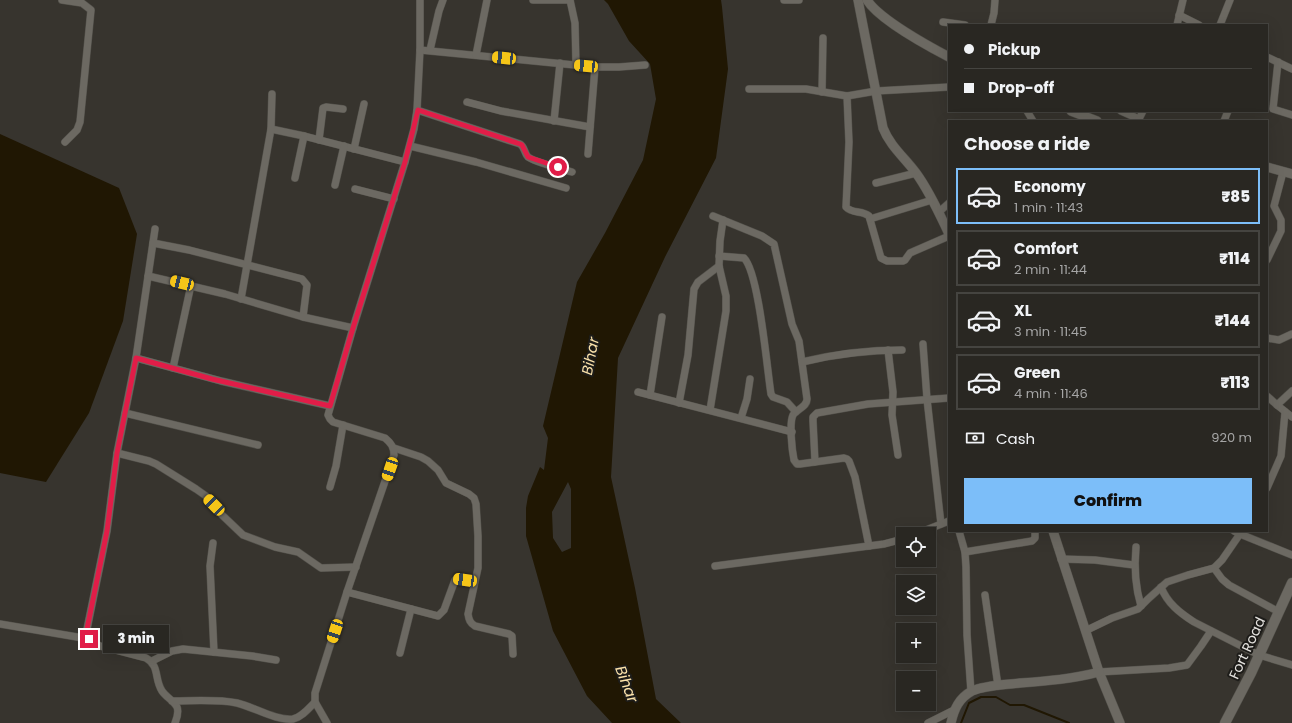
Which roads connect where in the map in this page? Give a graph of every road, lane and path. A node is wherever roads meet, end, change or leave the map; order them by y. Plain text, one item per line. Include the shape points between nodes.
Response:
1 (62, 0) edge
2 (420, 0) edge
3 (443, 0) edge
4 (487, 0) edge
5 (533, 0) edge
6 (570, 0) edge
7 (784, 0) edge
8 (799, 0) edge
9 (858, 0) edge
10 (867, 0) edge
11 (995, 0) edge
12 (1183, 0) edge
13 (1230, 0) edge
14 (1179, 15) junction
15 (943, 22) dead end
16 (958, 24) edge
17 (991, 24) edge
18 (1177, 24) edge
19 (1197, 24) edge
20 (1220, 24) edge
21 (823, 38) dead end
22 (420, 50) junction
23 (430, 50) junction
24 (476, 55) junction
25 (948, 56) edge
26 (1268, 57) edge
27 (1278, 62) junction
28 (560, 63) junction
29 (576, 65) junction
30 (645, 65) dead end
31 (595, 67) junction
32 (1292, 69) edge
33 (948, 86) edge
34 (750, 89) dead end
35 (876, 90) junction
36 (822, 92) junction
37 (272, 94) dead end
38 (847, 96) junction
39 (467, 102) dead end
40 (364, 104) dead end
41 (343, 109) dead end
42 (418, 110) junction
43 (1073, 112) edge
44 (1123, 112) edge
45 (1292, 115) edge
46 (1085, 119) edge
47 (1139, 120) edge
48 (554, 121) junction
49 (590, 127) junction
50 (271, 129) junction
51 (304, 136) junction
52 (318, 140) junction
53 (65, 142) dead end
54 (344, 146) junction
55 (410, 146) junction
56 (354, 149) junction
57 (588, 154) dead end
58 (405, 162) junction
59 (1268, 167) edge
60 (572, 172) dead end
61 (916, 173) junction
62 (1288, 173) edge
63 (294, 178) dead end
64 (876, 183) dead end
65 (335, 185) dead end
66 (566, 188) dead end
67 (355, 189) dead end
68 (394, 199) junction
69 (932, 200) junction
70 (948, 204) edge
71 (939, 212) junction
72 (713, 216) dead end
73 (870, 219) junction
74 (723, 220) junction
75 (155, 229) dead end
76 (948, 233) edge
77 (948, 235) edge
78 (153, 243) junction
79 (719, 256) junction
80 (1268, 258) edge
81 (248, 264) junction
82 (719, 266) junction
83 (148, 276) junction
84 (191, 285) junction
85 (241, 299) junction
86 (303, 317) junction
87 (662, 317) dead end
88 (353, 328) junction
89 (1292, 334) edge
90 (1268, 338) edge
91 (923, 344) dead end
92 (888, 350) junction
93 (902, 350) dead end
94 (136, 358) junction
95 (802, 362) junction
96 (173, 368) junction
97 (750, 379) dead end
98 (1292, 391) edge
99 (638, 392) dead end
100 (650, 395) junction
101 (1268, 397) edge
102 (927, 399) junction
103 (948, 400) edge
104 (679, 402) junction
105 (893, 402) junction
106 (1276, 405) junction
107 (330, 406) junction
108 (710, 410) junction
109 (796, 412) junction
110 (1285, 412) junction
111 (125, 413) junction
112 (1292, 417) edge
113 (741, 418) junction
114 (343, 425) junction
115 (792, 432) junction
116 (258, 445) dead end
117 (394, 448) junction
118 (117, 453) junction
119 (898, 455) dead end
120 (815, 462) junction
121 (1268, 486) edge
122 (330, 487) dead end
123 (948, 521) edge
124 (941, 524) junction
125 (934, 527) edge
126 (959, 532) edge
127 (1035, 532) edge
128 (1053, 532) edge
129 (1238, 532) edge
130 (896, 542) edge
131 (213, 543) dead end
132 (869, 546) junction
133 (1136, 547) dead end
134 (965, 552) junction
135 (1292, 555) edge
136 (1061, 559) junction
137 (1134, 565) junction
138 (716, 566) dead end
139 (356, 567) junction
140 (1214, 568) junction
141 (465, 580) dead end
142 (1292, 583) edge
143 (1161, 587) junction
144 (348, 592) junction
145 (985, 595) dead end
146 (1141, 606) junction
147 (411, 609) junction
148 (1279, 612) junction
149 (0, 624) edge
150 (1085, 631) junction
151 (1211, 631) junction
152 (89, 639) junction
153 (214, 652) junction
154 (400, 653) dead end
155 (513, 654) dead end
156 (1259, 655) junction
157 (276, 660) dead end
158 (152, 661) junction
159 (1292, 665) edge
160 (1099, 672) junction
161 (998, 686) junction
162 (972, 692) junction
163 (172, 701) junction
164 (315, 702) junction
165 (954, 710) junction
166 (175, 723) edge
167 (327, 723) edge
168 (928, 723) edge
169 (951, 723) edge
170 (1120, 723) edge
171 (1225, 723) edge

1 - 53 street via 82,3 91,10 80,122 77,130
2 - 22 street
3 - 23 street
4 - 24 street
5 - 6 street
6 - 29 street via 575,23
7 - 8 street
9 - 35 street
10 - 25 street via 877,12
11 - 17 street
12 - 14 street
13 - 20 street
14 - 18 street
14 - 19 street
15 - 16 street
21 - 36 street
22 - 23 street
22 - 42 street
23 - 24 street
24 - 28 street
26 - 27 street
27 - 32 street
27 - 45 street via 1273,108
28 - 29 street
28 - 48 street
29 - 31 street
30 - 31 street
31 - 49 street
33 - 35 street
34 - 36 street via 797,88
35 - 38 street
35 - 61 street via 883,128 891,143
36 - 38 street
37 - 50 street
38 - 73 street via 849,142 845,204 850,211 865,213
39 - 48 street
40 - 56 street
41 - 52 street via 323,108
42 - 55 street
42 - 60 street via 520,144 528,157
43 - 46 street
44 - 47 street
48 - 49 street
49 - 57 street
50 - 51 street
50 - 81 street
51 - 52 street
51 - 63 street
52 - 54 street
54 - 56 street
54 - 65 street
55 - 58 street
55 - 66 street
56 - 58 street
58 - 68 street
59 - 62 street
61 - 64 street
61 - 69 street
62 - 80 street via 1274,206 1281,220 1281,231
67 - 68 street
68 - 88 street
69 - 71 street
69 - 73 street
70 - 71 street
71 - 76 street
72 - 74 street
73 - 77 street via 880,256 887,261 903,261 910,253
74 - 79 street
74 - 95 street via 762,236 774,244
75 - 78 street
78 - 81 street
78 - 83 street
79 - 82 street
79 - 109 street via 744,258 748,263 757,291 771,394 787,402
81 - 85 street
81 - 86 street via 305,281 307,288
82 - 104 street via 694,288 688,355
82 - 108 street via 726,296 726,311
83 - 84 street
83 - 94 street
84 - 85 street
84 - 96 street
85 - 86 street
86 - 88 street
87 - 100 street
88 - 107 street
89 - 90 street via 1279,340
91 - 102 street
92 - 93 street
92 - 95 street via 836,354
92 - 105 street
94 - 96 street
94 - 111 street
95 - 109 street via 807,402
96 - 107 street
97 - 113 street
98 - 106 street
99 - 100 street
100 - 104 street
101 - 106 street
102 - 103 street
102 - 105 street
102 - 124 street
104 - 108 street
105 - 119 street via 892,415
105 - 120 street via 817,413 813,421
106 - 110 street
107 - 114 street via 330,419
108 - 113 street
109 - 115 street via 792,420
110 - 112 street
110 - 121 street via 1281,456
111 - 116 street
111 - 118 street
113 - 115 street
114 - 117 street via 385,438
114 - 122 street
115 - 120 street via 795,462
117 - 139 street via 394,455
117 - 155 street via 428,461 438,470 446,483 474,498 478,568 469,619 475,626 512,636
118 - 139 street via 156,464 196,489 248,538 298,552 322,568
118 - 152 street via 107,531 87,629
120 - 132 street via 844,458 849,461 855,477
123 - 124 street
124 - 125 street
126 - 134 street
127 - 134 street via 1032,541
128 - 136 street
129 - 135 street
129 - 140 street via 1222,560
130 - 132 street
131 - 153 street via 210,566
132 - 138 street
133 - 137 street
134 - 162 street via 967,635
136 - 137 street
136 - 150 street
137 - 146 street via 1135,583
139 - 144 street
140 - 143 street via 1174,579
140 - 148 street via 1229,585
141 - 147 street via 455,580 440,615 434,616
142 - 148 main road, Fort Road
143 - 146 street
143 - 151 street via 1167,599 1179,612
144 - 147 street
144 - 164 street via 315,693
145 - 161 street
146 - 150 street
147 - 154 street
148 - 156 main road, Fort Road
149 - 152 street
150 - 160 street
151 - 156 street
151 - 160 street via 1187,665
152 - 158 street via 100,646
153 - 157 street
153 - 158 street via 177,650
156 - 159 street
156 - 171 main road, Fort Road
158 - 163 street via 156,668 158,683
160 - 161 street
160 - 170 street
161 - 162 street
162 - 165 street via 958,703
163 - 164 street via 237,703 288,719 301,716
163 - 166 street via 178,712
164 - 167 street
165 - 168 street
165 - 169 street

